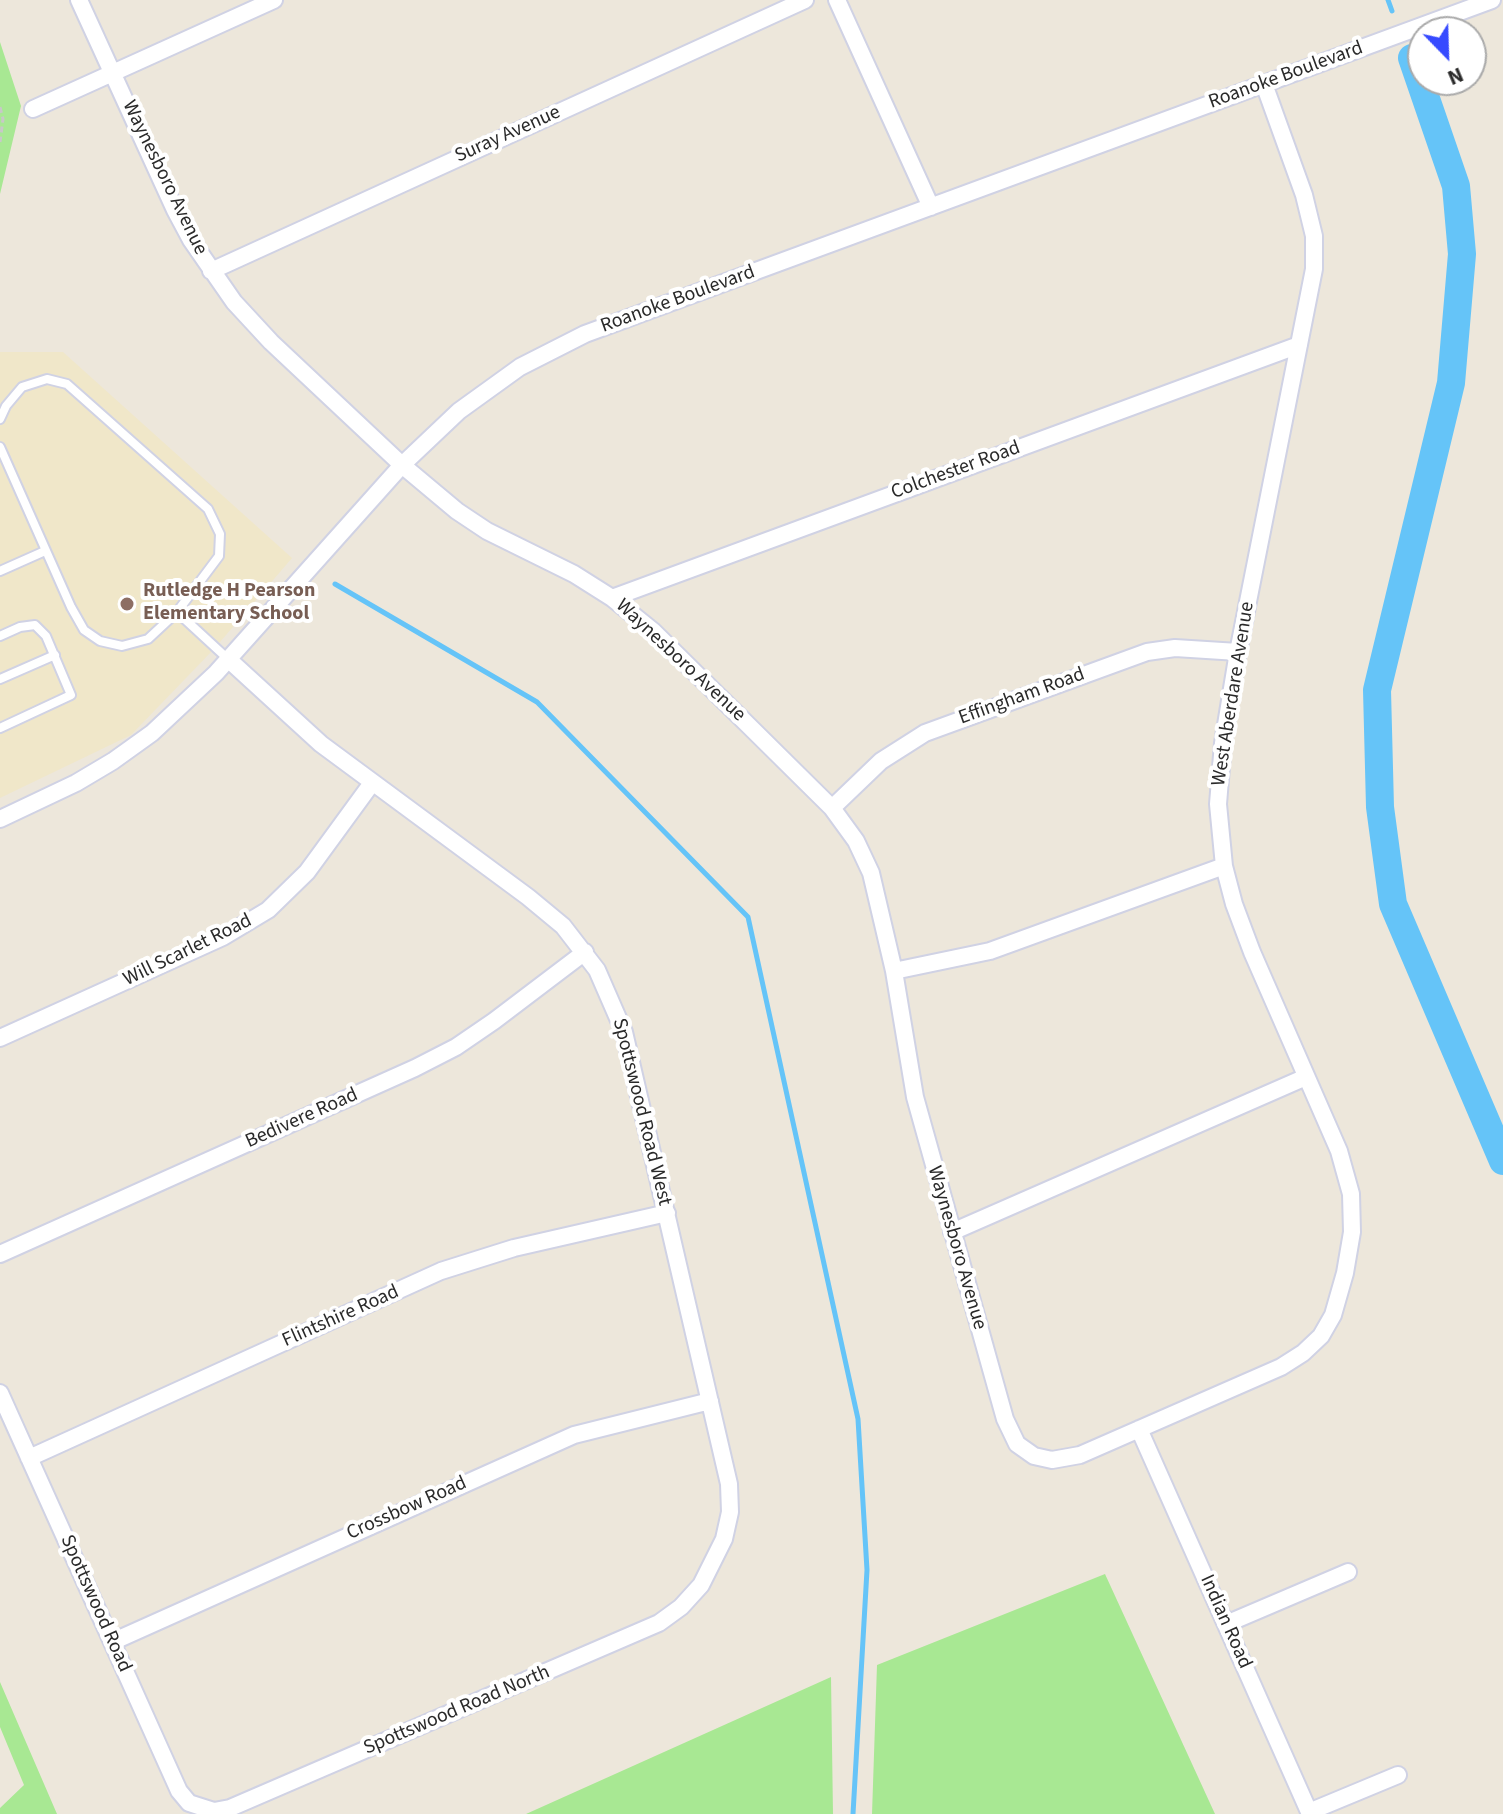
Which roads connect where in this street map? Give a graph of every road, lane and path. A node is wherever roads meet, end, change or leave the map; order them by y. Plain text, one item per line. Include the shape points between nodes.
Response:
1 (79, 0) edge
2 (274, 0) edge
3 (805, 0) edge
4 (837, 0) edge
5 (1492, 0) edge
6 (113, 75) junction
7 (1264, 84) junction
8 (0, 107) edge
9 (33, 109) dead end
10 (0, 142) edge
11 (931, 207) junction
12 (211, 271) junction
13 (1299, 345) junction
14 (0, 419) edge
15 (0, 447) edge
16 (402, 465) junction
17 (45, 551) junction
18 (0, 571) edge
19 (612, 598) junction
20 (177, 612) junction
21 (0, 636) edge
22 (1238, 652) junction
23 (55, 655) junction
24 (228, 659) junction
25 (0, 679) edge
26 (0, 728) edge
27 (372, 783) junction
28 (832, 808) junction
29 (0, 819) edge
30 (1224, 866) junction
31 (585, 952) junction
32 (894, 971) junction
33 (0, 1038) edge
34 (1306, 1077) junction
35 (667, 1213) junction
36 (952, 1232) junction
37 (0, 1254) edge
38 (0, 1393) edge
39 (710, 1401) junction
40 (1139, 1429) junction
41 (29, 1458) junction
42 (1348, 1572) dead end
43 (701, 1585) joint
44 (1226, 1624) junction
45 (112, 1642) junction
46 (1398, 1775) dead end
47 (200, 1808) joint
48 (1310, 1813) edge

1 - 6 street, Waynesboro Avenue
2 - 6 street
3 - 12 street, Suray Avenue
4 - 11 street
5 - 7 street, Roanoke Boulevard
6 - 9 street
6 - 12 street, Waynesboro Avenue via 175,210
7 - 11 street, Roanoke Boulevard
7 - 13 street, West Aberdare Avenue via 1314,236 1314,269
8 - 10 path
11 - 16 street, Roanoke Boulevard via 554,348 485,390
12 - 16 street, Waynesboro Avenue via 271,342
13 - 19 street, Colchester Road
13 - 22 street, West Aberdare Avenue
14 - 20 lane via 22,387 47,379 67,384 208,509 220,534 219,556
15 - 17 lane
16 - 19 street, Waynesboro Avenue via 487,531
16 - 24 street, Roanoke Boulevard
17 - 18 lane
17 - 20 lane via 84,630 100,641 122,646 148,639
19 - 28 street, Waynesboro Avenue via 653,631
20 - 24 lane
21 - 23 lane via 35,625
22 - 28 street, Effingham Road via 1147,652 925,733 881,761
22 - 30 street, West Aberdare Avenue via 1218,804
23 - 25 lane
23 - 26 lane via 71,695
24 - 27 street, Spottswood Road West
24 - 29 street, Roanoke Boulevard via 173,714 113,761
27 - 31 street, Spottswood Road West via 528,897
27 - 33 street, Will Scarlet Road via 307,872 268,910 223,937
28 - 32 street, Waynesboro Avenue via 871,873
30 - 32 street via 990,951
30 - 34 street, West Aberdare Avenue via 1252,952
31 - 35 street, Spottswood Road West via 608,989 624,1032
31 - 37 street, Bedivere Road via 456,1047
32 - 36 street, Waynesboro Avenue via 915,1097
34 - 36 street
34 - 40 street, West Aberdare Avenue via 1339,1151 1351,1194 1352,1232 1333,1315 1321,1336 1281,1367
35 - 39 street, Spottswood Road West
35 - 41 street, Flintshire Road via 514,1248 441,1271
36 - 40 street, Waynesboro Avenue via 1005,1419 1017,1444 1052,1460 1080,1455
38 - 41 street, Spottswood Road
39 - 43 street, Spottswood Road West via 730,1512 724,1539
39 - 45 street, Crossbow Road via 574,1435
40 - 44 street, Indian Road
41 - 45 street, Spottswood Road
42 - 44 street
43 - 47 street, Spottswood Road North via 659,1623 230,1808
44 - 48 street, Indian Road
45 - 47 street, Spottswood Road via 179,1791
46 - 48 street

